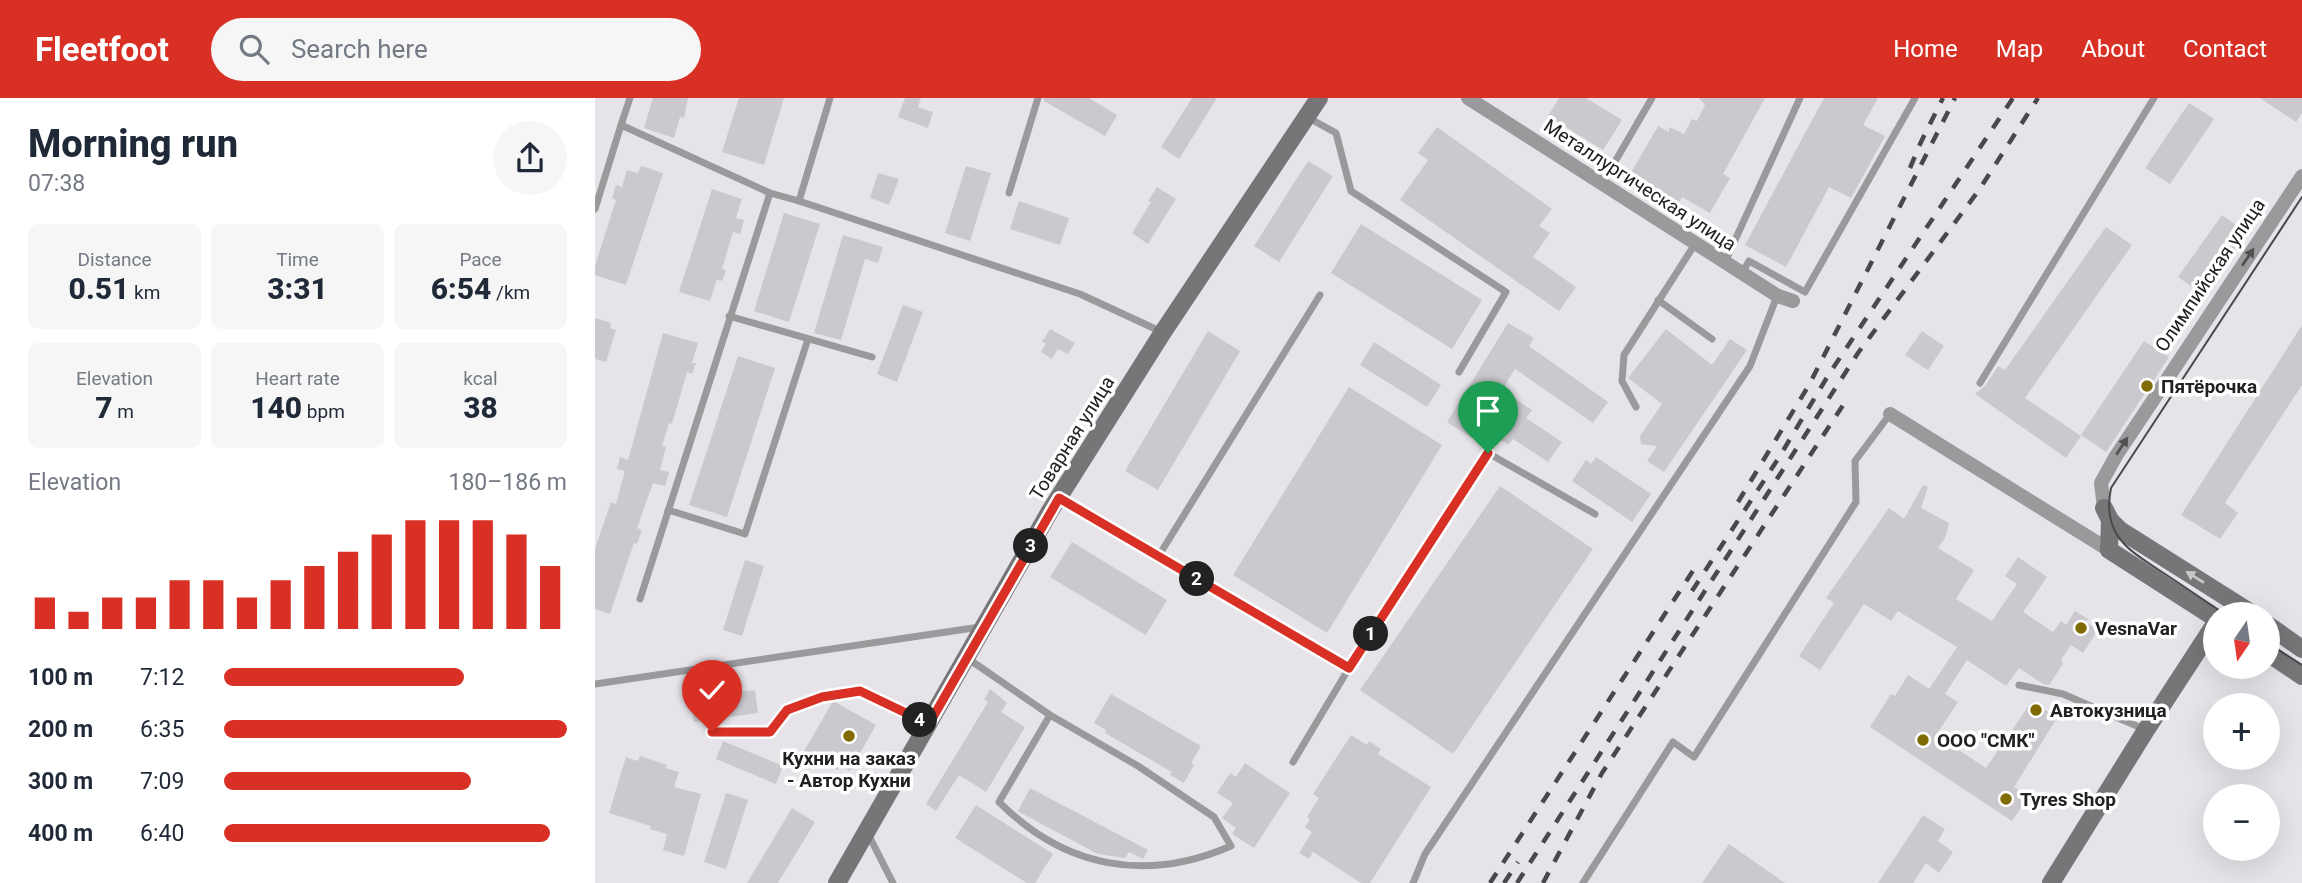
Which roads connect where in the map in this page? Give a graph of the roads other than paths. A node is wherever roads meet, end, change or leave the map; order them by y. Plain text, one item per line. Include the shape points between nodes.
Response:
1 (629, 98) edge
2 (830, 98) edge
3 (1038, 98) edge
4 (1319, 98) edge
5 (1469, 98) edge
6 (1653, 98) edge
7 (1800, 98) edge
8 (1915, 98) edge
9 (2154, 98) edge
10 (1307, 116) junction
11 (621, 125) junction
12 (2302, 176) edge
13 (1602, 184) junction
14 (770, 193) junction
15 (1009, 193) dead end
16 (799, 201) junction
17 (595, 209) edge
18 (1696, 243) junction
19 (1725, 262) junction
20 (1742, 273) junction
21 (1320, 295) dead end
22 (1778, 296) junction
23 (1658, 300) junction
24 (1793, 300) dead end
25 (729, 316) junction
26 (1163, 332) junction
27 (808, 339) junction
28 (1712, 339) dead end
29 (872, 357) dead end
30 (1459, 372) dead end
31 (1980, 383) dead end
32 (1636, 407) dead end
33 (1889, 414) joint
34 (1059, 498) junction
35 (668, 510) junction
36 (1595, 514) dead end
37 (2107, 514) junction
38 (2109, 550) junction
39 (1158, 556) junction
40 (640, 599) dead end
41 (2220, 602) edge
42 (2203, 610) edge
43 (984, 626) junction
44 (2280, 633) edge
45 (2203, 642) edge
46 (2302, 649) edge
47 (966, 658) junction
48 (2280, 661) edge
49 (1349, 668) junction
50 (2302, 676) edge
51 (595, 684) edge
52 (2019, 685) dead end
53 (1050, 715) junction
54 (929, 724) junction
55 (2146, 730) junction
56 (712, 732) dead end
57 (1293, 762) dead end
58 (866, 832) junction
59 (837, 883) edge
60 (893, 883) edge
61 (1413, 883) edge
62 (1583, 883) edge
63 (2051, 883) edge

1 - 11 lane
2 - 16 lane
3 - 15 lane
4 - 10 street, Товарная улица
5 - 13 street, Металлургическая улица
6 - 13 lane
7 - 19 lane
8 - 20 lane via 1805,292 1749,261
9 - 31 lane
10 - 26 street, Товарная улица
10 - 30 lane via 1336,133 1351,191 1506,292
11 - 14 lane
11 - 17 lane
37 -> 12 street, Олимпийская улица via 2101,483 2116,456
13 - 18 street, Металлургическая улица
14 - 16 lane
14 - 25 lane
16 - 26 lane via 1080,294
18 - 19 street, Металлургическая улица
18 - 23 lane
19 - 20 street, Металлургическая улица
20 - 22 street, Металлургическая улица
21 - 39 lane
22 - 24 street, Металлургическая улица
22 - 61 lane via 1750,366 1425,854
23 - 28 lane
23 - 32 lane via 1624,355 1622,381
25 - 27 lane
25 - 35 lane
26 - 34 street, Товарная улица
27 - 29 lane
27 - 35 lane via 745,534
33 - 38 street
33 - 62 lane via 1855,461 1856,502 1694,757 1673,742
34 - 39 lane
34 - 43 street, Товарная улица
35 - 40 lane
36 - 49 lane via 1488,453
37 - 38 street
41 -> 37 street via 2120,530
38 - 42 street
39 - 49 lane
43 - 47 street, Товарная улица
43 - 51 lane
44 - 46 street
45 - 55 street
47 - 53 lane
47 - 54 street, Товарная улица
48 - 50 street
49 - 57 lane
52 - 55 lane via 2063,694
53 - 53 lane via 1214,817 1231,846 1213,856 1173,866 1120,869 1078,858 1019,823 999,802
54 - 56 lane via 860,691 822,697 787,710 770,732
54 - 58 street, Товарная улица
55 - 63 street
58 - 59 street, Товарная улица
58 - 60 lane

